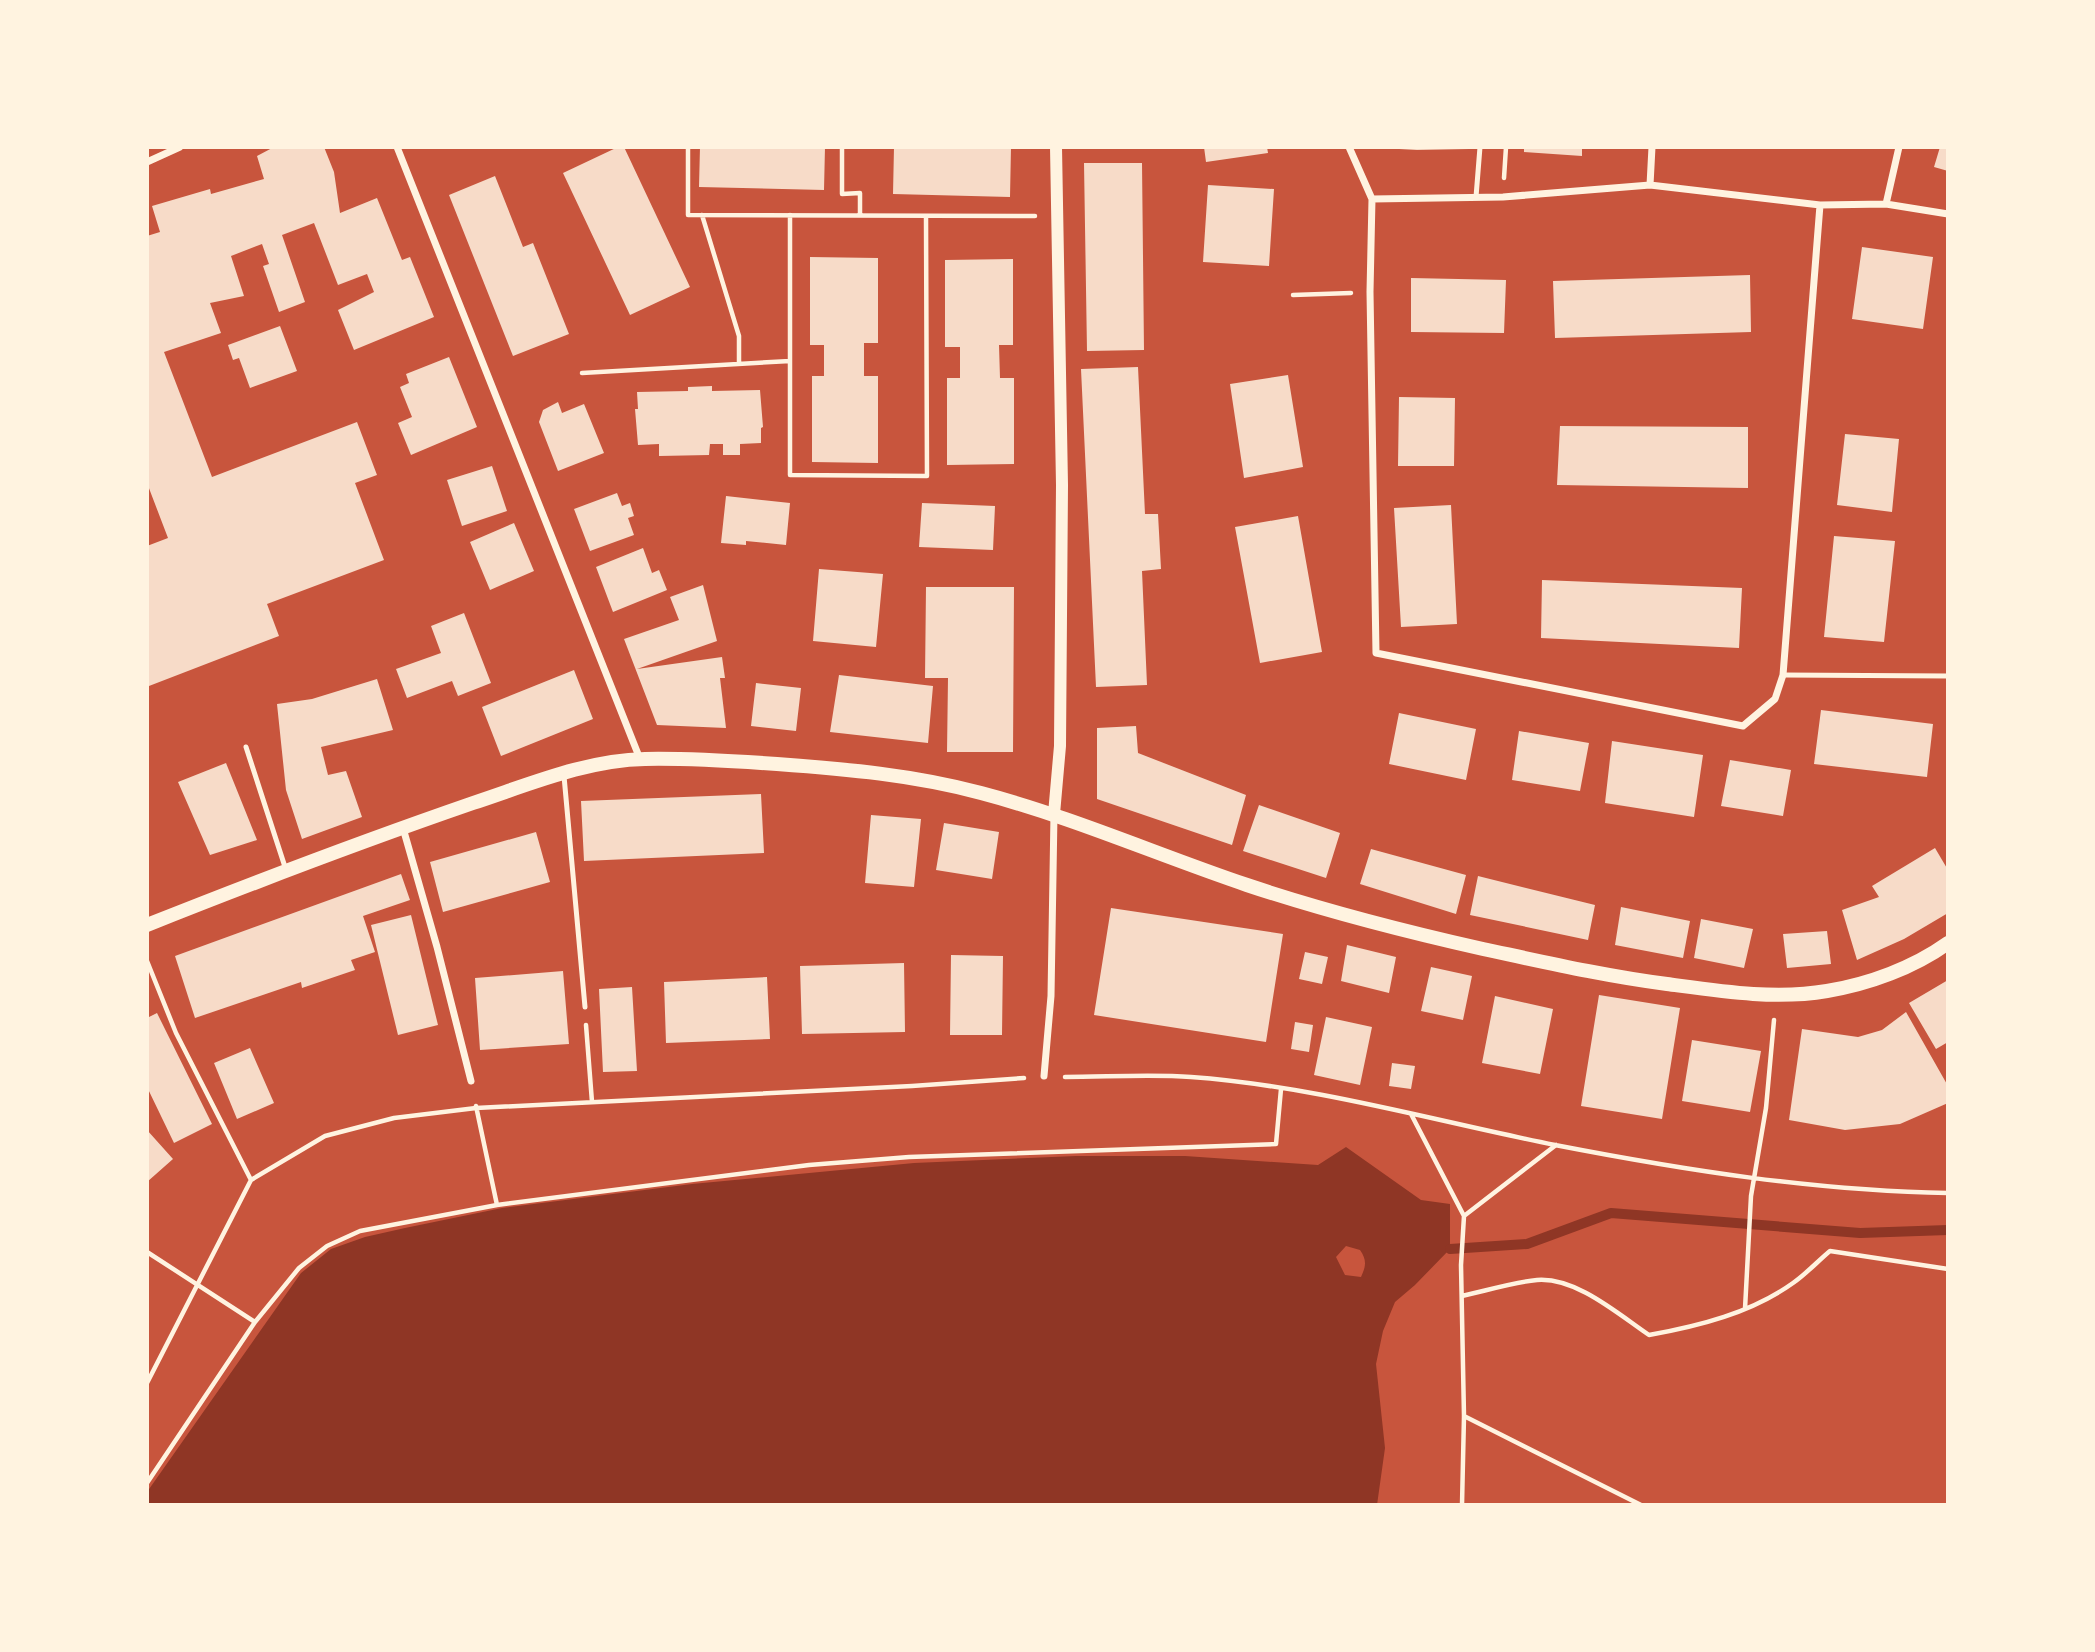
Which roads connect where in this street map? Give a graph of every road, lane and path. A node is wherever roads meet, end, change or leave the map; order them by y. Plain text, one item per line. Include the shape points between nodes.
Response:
1 (180, 147) edge
2 (397, 147) edge
3 (688, 147) edge
4 (842, 147) edge
5 (1056, 147) edge
6 (1349, 147) edge
7 (1480, 147) edge
8 (1506, 147) edge
9 (1652, 147) edge
10 (1899, 147) edge
11 (147, 162) edge
12 (1650, 186) junction
13 (1476, 197) junction
14 (1503, 197) junction
15 (1372, 198) junction
16 (1886, 204) junction
17 (1820, 205) junction
18 (1948, 214) edge
19 (702, 215) junction
20 (790, 215) junction
21 (860, 215) junction
22 (926, 216) junction
23 (1057, 216) junction
24 (1370, 292) junction
25 (1293, 295) dead end
26 (790, 361) junction
27 (739, 364) junction
28 (582, 373) dead end
29 (1783, 674) junction
30 (1948, 676) edge
31 (246, 747) dead end
32 (640, 759) junction
33 (564, 773) junction
34 (1054, 814) junction
35 (403, 827) junction
36 (286, 870) junction
37 (147, 925) edge
38 (1948, 943) edge
39 (147, 961) edge
40 (1777, 994) junction
41 (585, 1007) joint
42 (1044, 1076) junction
43 (471, 1081) dead end
44 (1281, 1089) junction
45 (592, 1102) junction
46 (476, 1108) junction
47 (1410, 1114) junction
48 (1556, 1145) junction
49 (1753, 1179) junction
50 (251, 1180) junction
51 (1948, 1193) edge
52 (497, 1205) junction
53 (1464, 1216) junction
54 (147, 1252) edge
55 (1948, 1269) edge
56 (198, 1285) junction
57 (1462, 1296) junction
58 (1745, 1309) junction
59 (255, 1322) junction
60 (147, 1383) edge
61 (1464, 1416) junction
62 (147, 1483) edge
63 (1462, 1505) edge
64 (1641, 1505) edge

1 - 11 street
2 - 32 street
3 - 19 path via 688,215
4 - 21 path via 842,194 860,192
5 - 23 street
6 - 15 street
7 - 13 lane
8 - 14 path
9 - 12 street
10 - 16 street
12 - 14 street
12 - 17 street
13 - 14 street
13 - 15 street
15 - 24 street
16 - 17 street
16 - 18 street
17 - 29 street
19 - 20 path
19 - 27 path via 739,336
20 - 21 path
20 - 26 path
21 - 22 path
22 - 23 path
22 - 26 path via 927,476 790,475
23 - 34 street via 1061,552 1060,746
24 - 25 path
24 - 29 street via 1376,653 1743,726 1775,699
26 - 27 path
27 - 28 path
29 - 30 lane
31 - 36 lane
32 - 33 main road
32 - 34 main road via 759,763 910,777
33 - 35 main road
33 - 41 lane
34 - 40 main road via 1244,884 1397,929 1628,979
34 - 42 street via 1051,996
35 - 36 main road
35 - 43 street
36 - 37 main road
38 - 40 main road via 1906,967 1862,983 1823,992
39 - 50 path via 176,1034
40 - 49 path via 1766,1108
41 - 45 path
42 - 44 path via 1190,1077
42 - 45 path
44 - 47 path
44 - 52 path via 1276,1144 909,1157
45 - 46 path
46 - 50 path via 394,1118 325,1136
46 - 52 path
47 - 48 path
47 - 53 path
48 - 49 path
48 - 53 path
49 - 51 path
49 - 58 path
50 - 56 path
52 - 59 path via 360,1231 327,1246 299,1268
53 - 57 path
54 - 56 path
55 - 58 path via 1830,1251 1792,1284
56 - 59 path
56 - 60 path
57 - 58 path via 1556,1280 1577,1288 1649,1335
57 - 61 path
59 - 62 path
61 - 63 path
61 - 64 path

